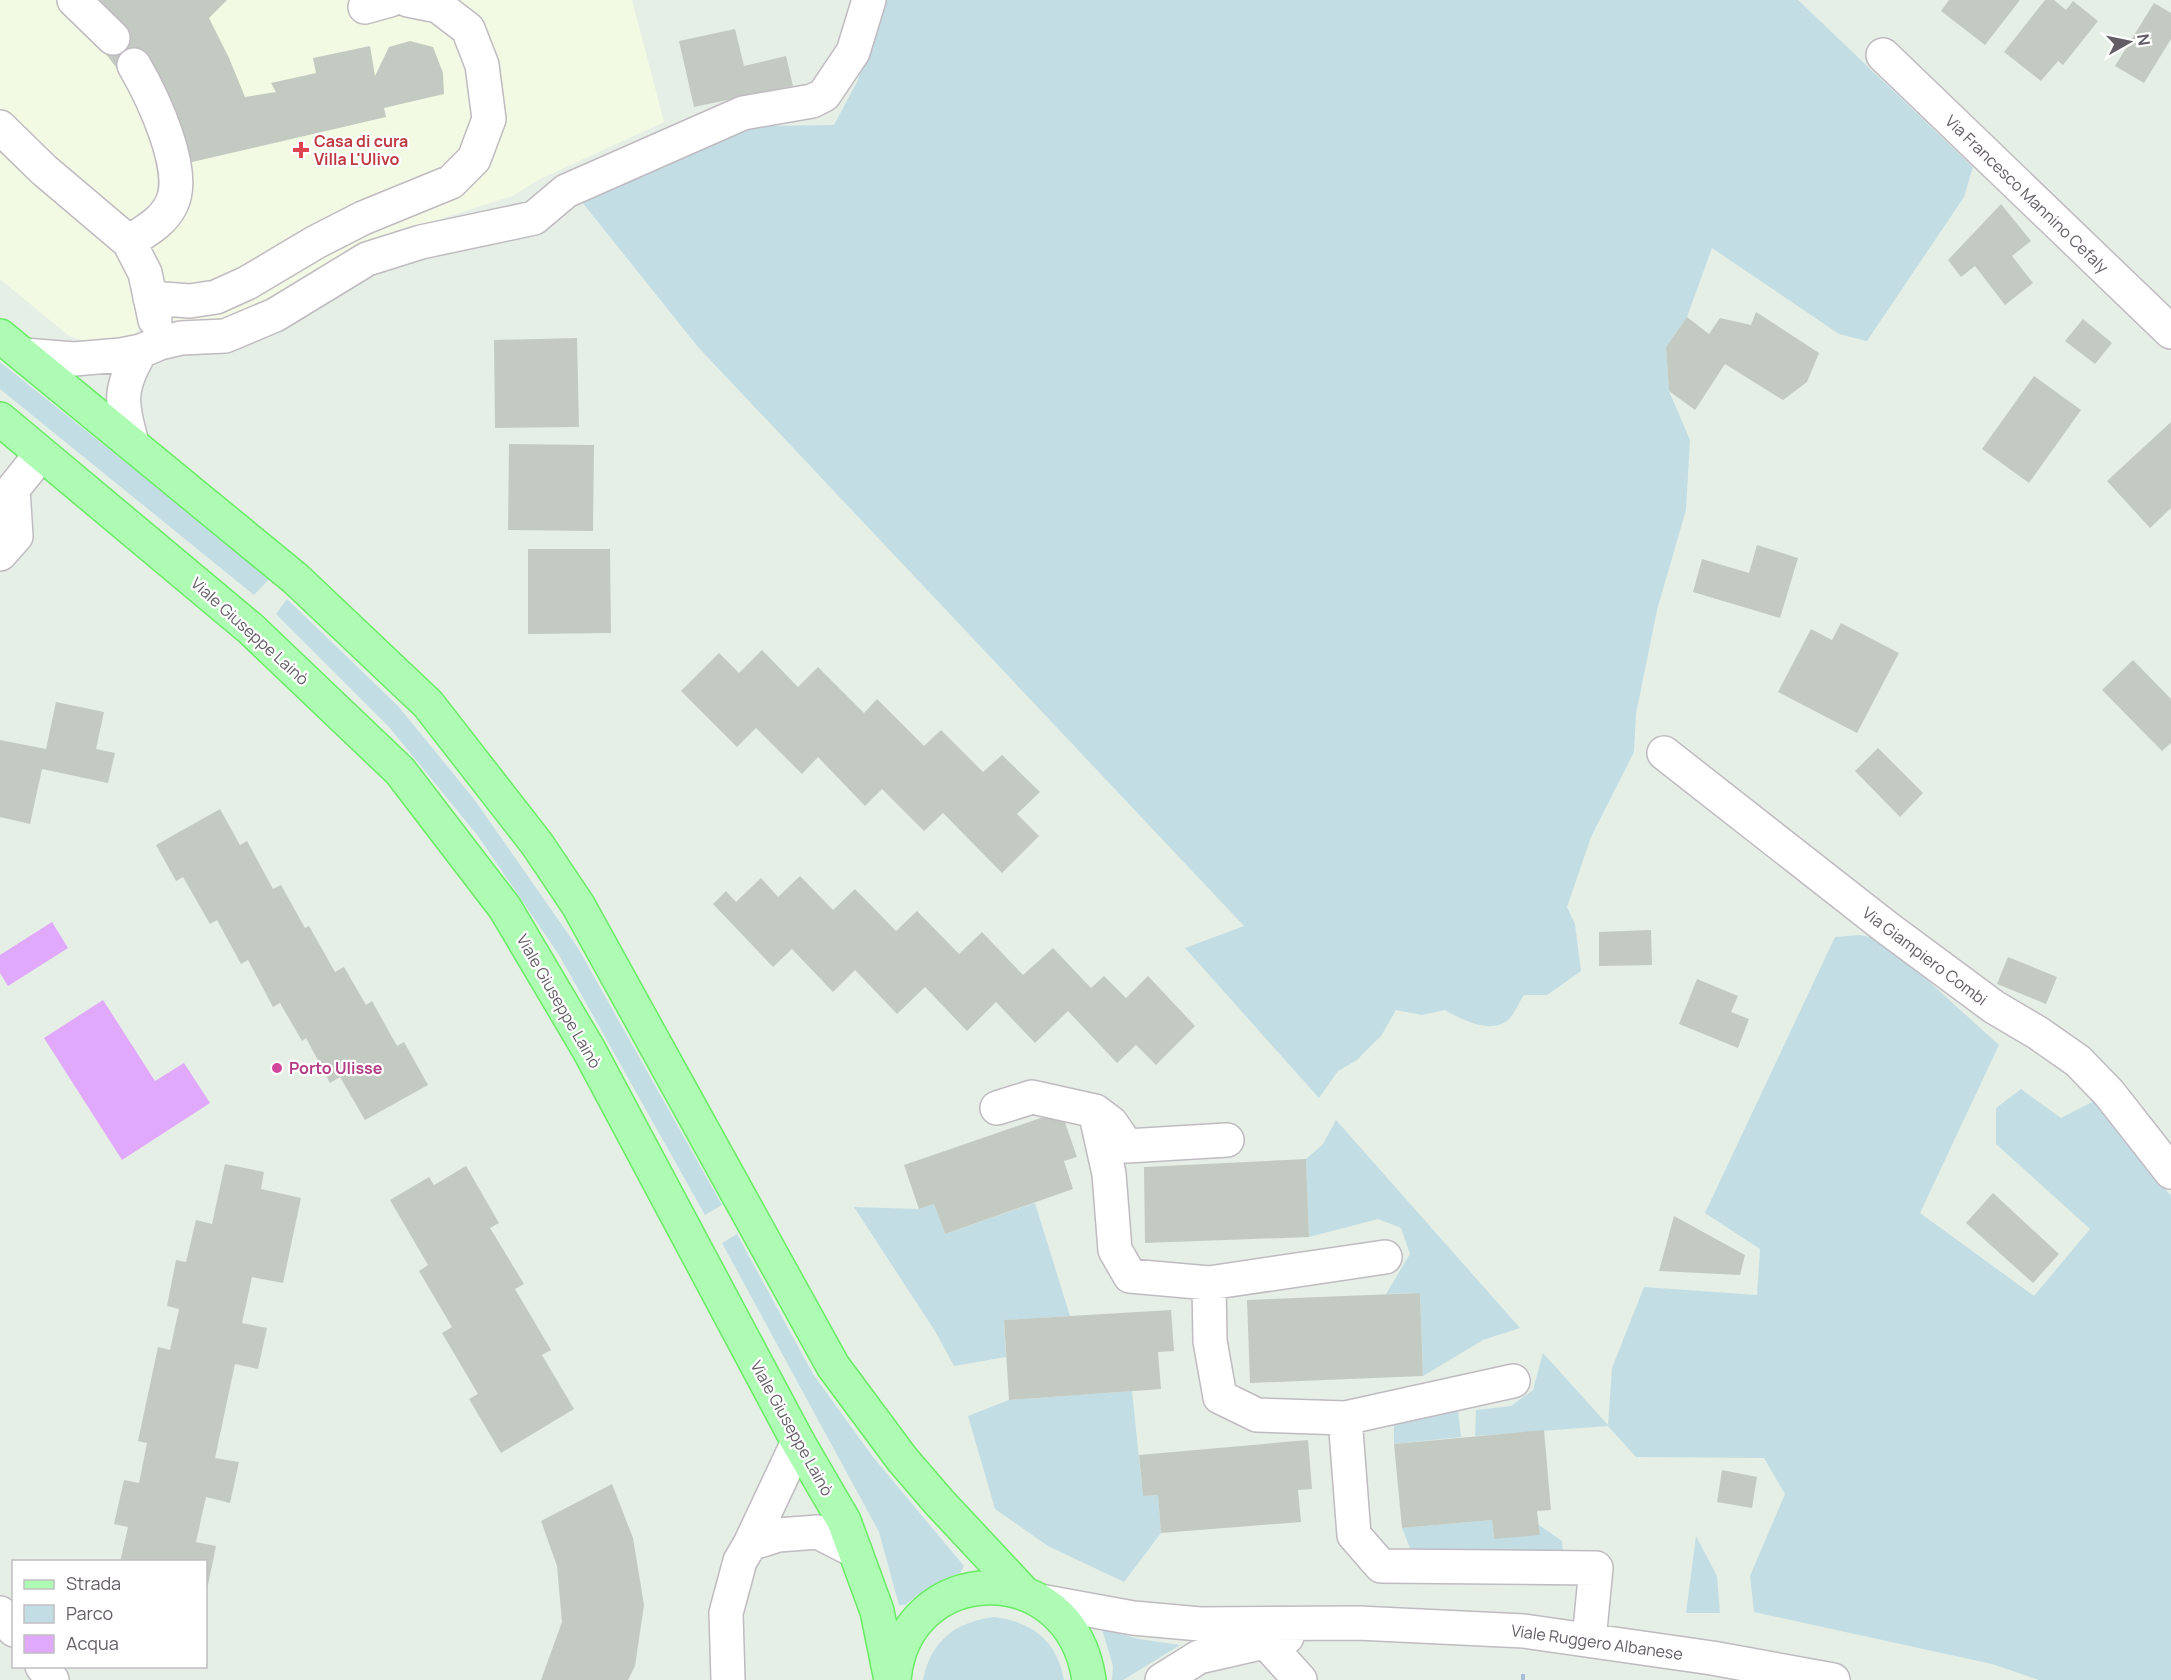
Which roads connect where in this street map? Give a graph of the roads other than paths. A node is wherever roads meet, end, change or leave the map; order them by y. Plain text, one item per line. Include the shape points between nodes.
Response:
1 (74, 0) edge
2 (408, 0) edge
3 (869, 0) edge
4 (113, 38) dead end
5 (1884, 55) dead end
6 (134, 65) dead end
7 (0, 127) edge
8 (129, 242) junction
9 (150, 298) junction
10 (2171, 332) edge
11 (12, 346) edge
12 (150, 347) junction
13 (0, 419) edge
14 (132, 443) junction
15 (41, 454) junction
16 (0, 554) edge
17 (1664, 753) dead end
18 (997, 1108) dead end
19 (1095, 1111) junction
20 (1227, 1140) dead end
21 (2171, 1172) edge
22 (1385, 1257) dead end
23 (1209, 1282) junction
24 (1513, 1381) dead end
25 (1345, 1418) junction
26 (798, 1442) junction
27 (750, 1544) junction
28 (855, 1551) junction
29 (1032, 1597) junction
30 (0, 1613) edge
31 (1358, 1623) junction
32 (12, 1628) edge
33 (1588, 1640) junction
34 (1265, 1641) junction
35 (728, 1680) edge
36 (893, 1680) edge
37 (1089, 1680) edge
38 (1162, 1680) edge
39 (1300, 1680) edge
40 (1833, 1680) edge

1 - 4 street
2 - 9 street via 438,6 468,29 482,65 489,119 474,159 451,182 363,218 216,297 190,301
3 - 12 street via 853,52 824,95 812,101 743,114 566,191 534,218 421,242 367,259 275,315 225,336 181,338
5 - 10 street, Via Francesco Mannino Cefaly
6 - 8 street via 151,94 177,178 172,204 156,224
7 - 8 street
8 - 9 street via 145,273
9 - 12 street
11 - 12 street via 74,359 122,355
11 - 14 main road
12 - 14 street via 126,381 122,399
13 - 15 main road, Viale Giuseppe Lainò
14 - 29 main road via 296,579 428,704 578,905 833,1366 939,1502
15 - 16 street via 13,489 16,536
15 - 26 main road, Viale Giuseppe Lainò via 251,629 407,780 505,908 553,989
17 - 21 street, Via Giampiero Combi via 1895,934 1994,1007 2078,1061 2109,1093
18 - 19 street via 1032,1097
19 - 20 street via 1111,1123 1127,1146
19 - 23 street via 1109,1174 1115,1250 1130,1276
22 - 23 street
23 - 25 street via 1210,1341 1220,1397 1257,1415
24 - 25 street
25 - 33 street via 1354,1535 1381,1566 1596,1569
26 - 27 street
26 - 28 main road, Viale Giuseppe Lainò via 844,1521
27 - 28 street via 778,1535 818,1532
27 - 35 street via 740,1561 726,1613
28 - 36 main road, Viale Giuseppe Lainò via 877,1611
29 - 31 street via 1133,1618 1200,1624
29 - 36 main road via 987,1587 968,1590 934,1606 920,1618 900,1650
29 - 37 main road via 1056,1612 1079,1643
30 - 32 street
31 - 33 street, Viale Ruggero Albanese via 1524,1631
31 - 34 street
33 - 40 street, Viale Ruggero Albanese
34 - 38 street via 1198,1657
34 - 39 street

